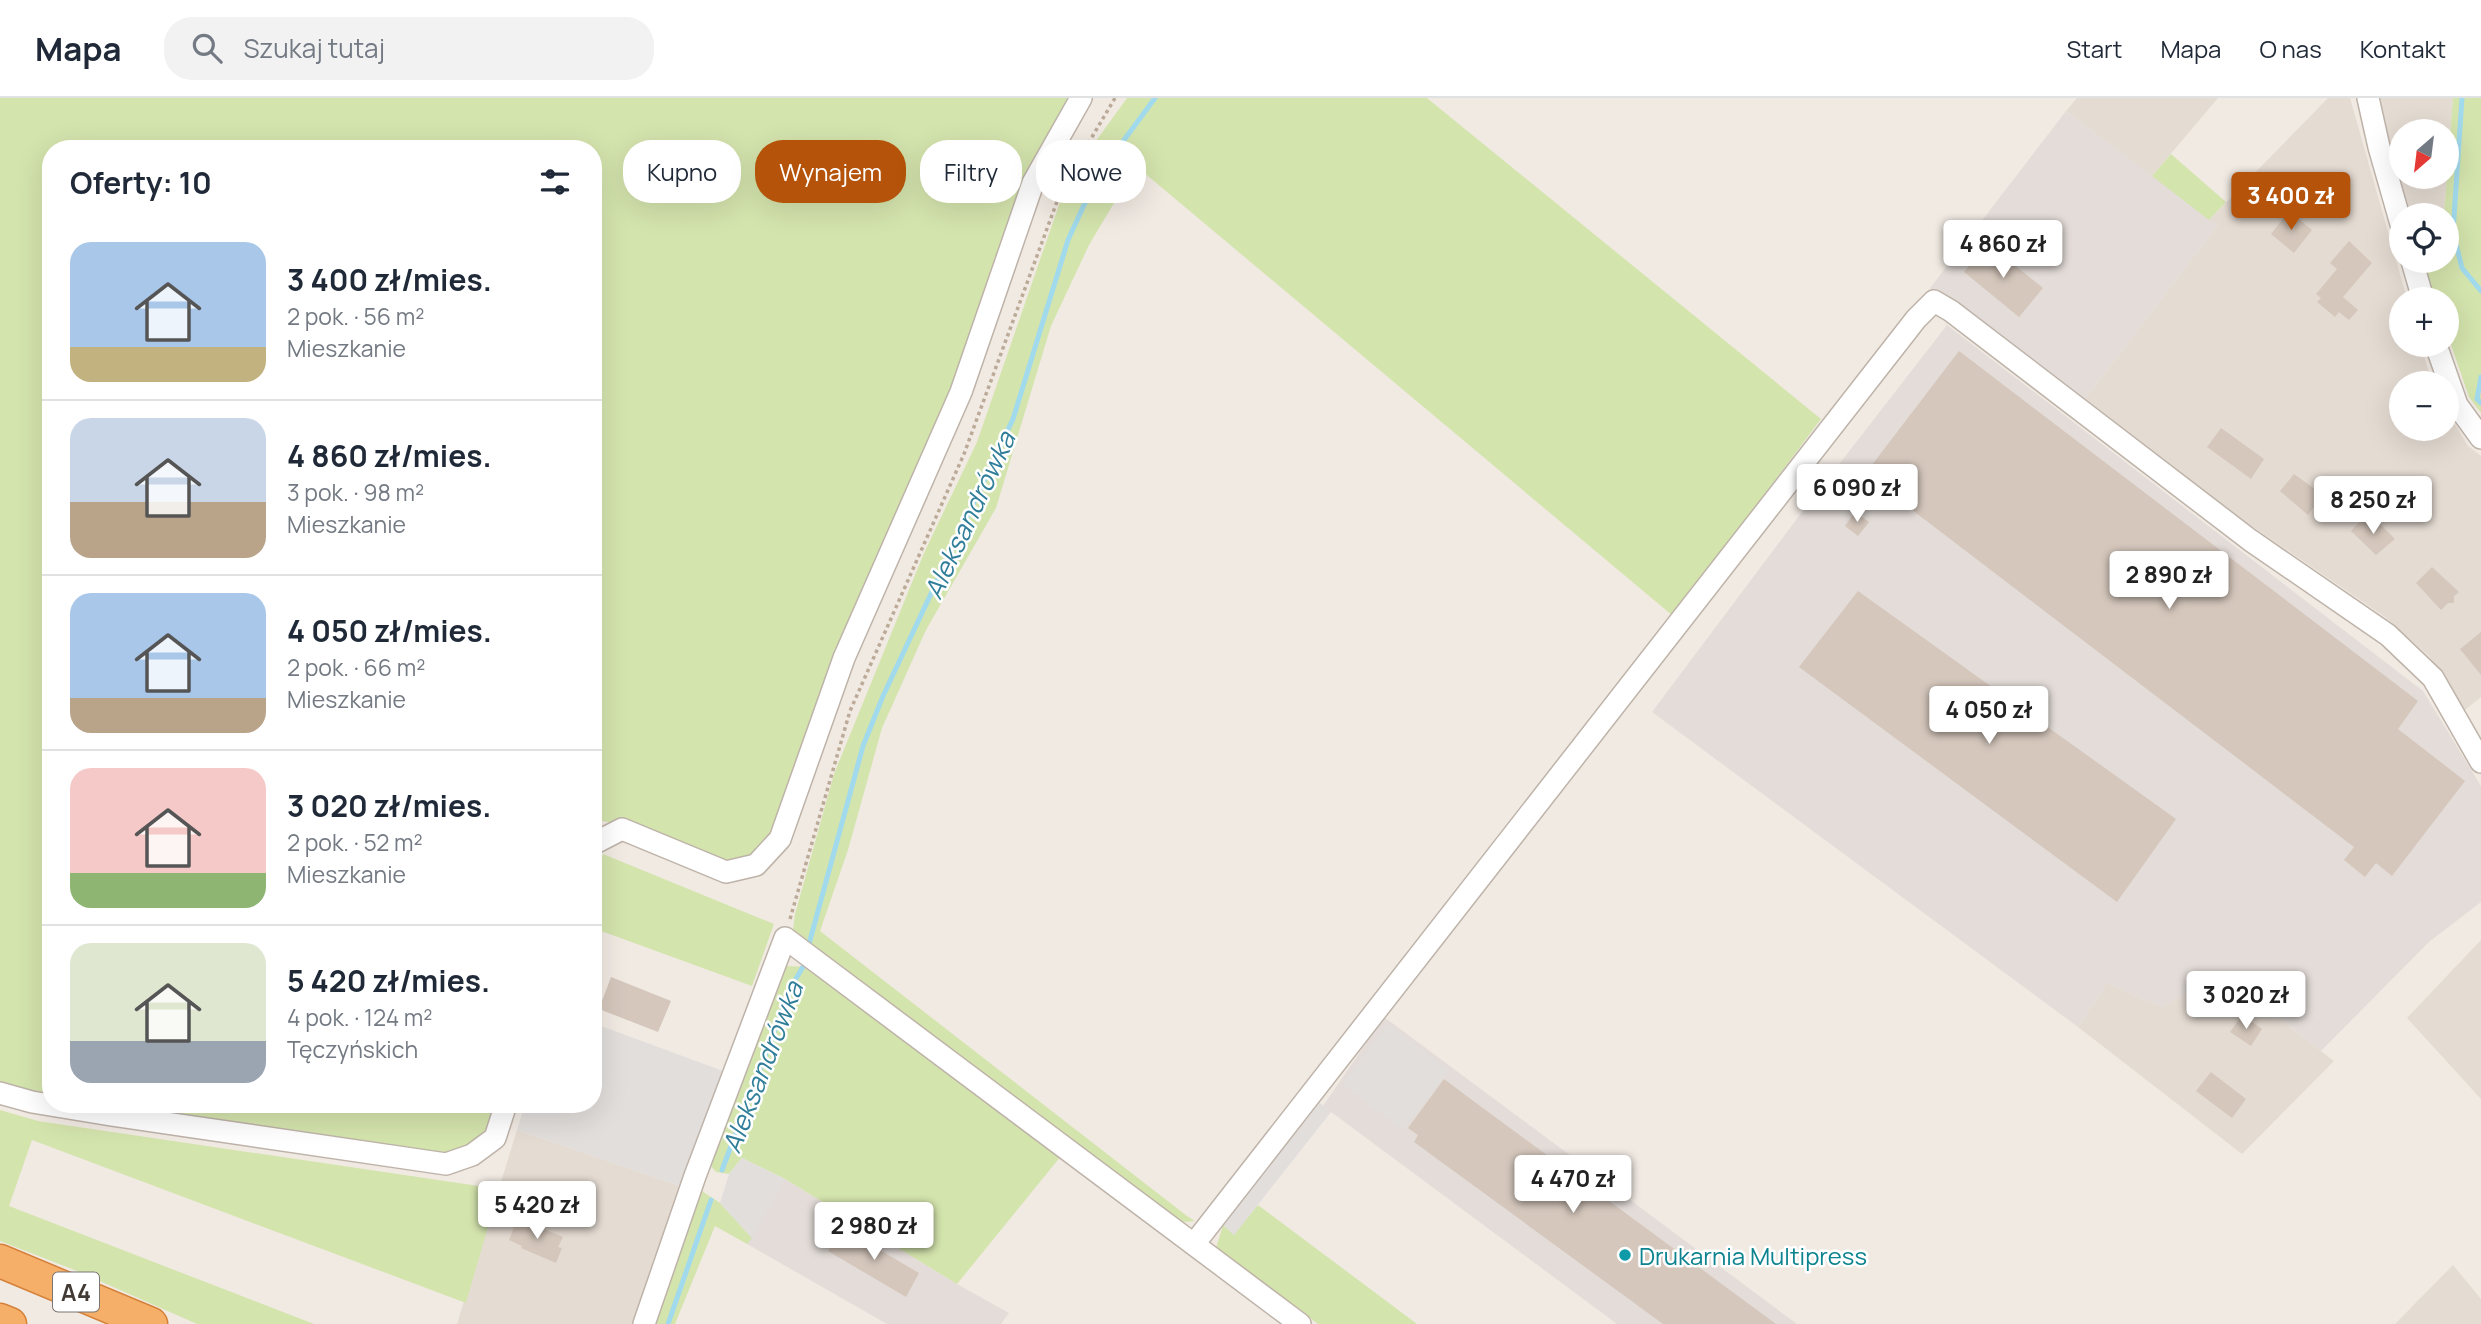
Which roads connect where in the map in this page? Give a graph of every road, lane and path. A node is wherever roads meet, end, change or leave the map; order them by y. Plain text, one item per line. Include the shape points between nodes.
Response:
1 (1081, 98) edge
2 (1115, 98) edge
3 (2368, 98) edge
4 (2395, 203) edge
5 (2440, 357) edge
6 (2481, 438) edge
7 (2481, 762) edge
8 (602, 839) edge
9 (785, 938) junction
10 (0, 1093) edge
11 (42, 1104) edge
12 (99, 1113) edge
13 (503, 1113) edge
14 (1194, 1244) junction
15 (0, 1261) edge
16 (0, 1320) edge
17 (10, 1324) edge
18 (151, 1324) edge
19 (643, 1324) edge
20 (1300, 1324) edge

1 - 8 street via 1033,183 961,392 844,658 780,839 756,865 726,872 622,829
2 - 9 path via 1062,188 964,454 850,711
3 - 4 street
5 - 6 street via 2456,405
7 - 14 street via 2433,678 2388,635 2250,540 1934,302 1916,319
9 - 14 street
9 - 19 street
10 - 11 street
12 - 13 street via 446,1164 495,1138
14 - 20 street
15 - 18 highway, A4
16 - 17 highway

